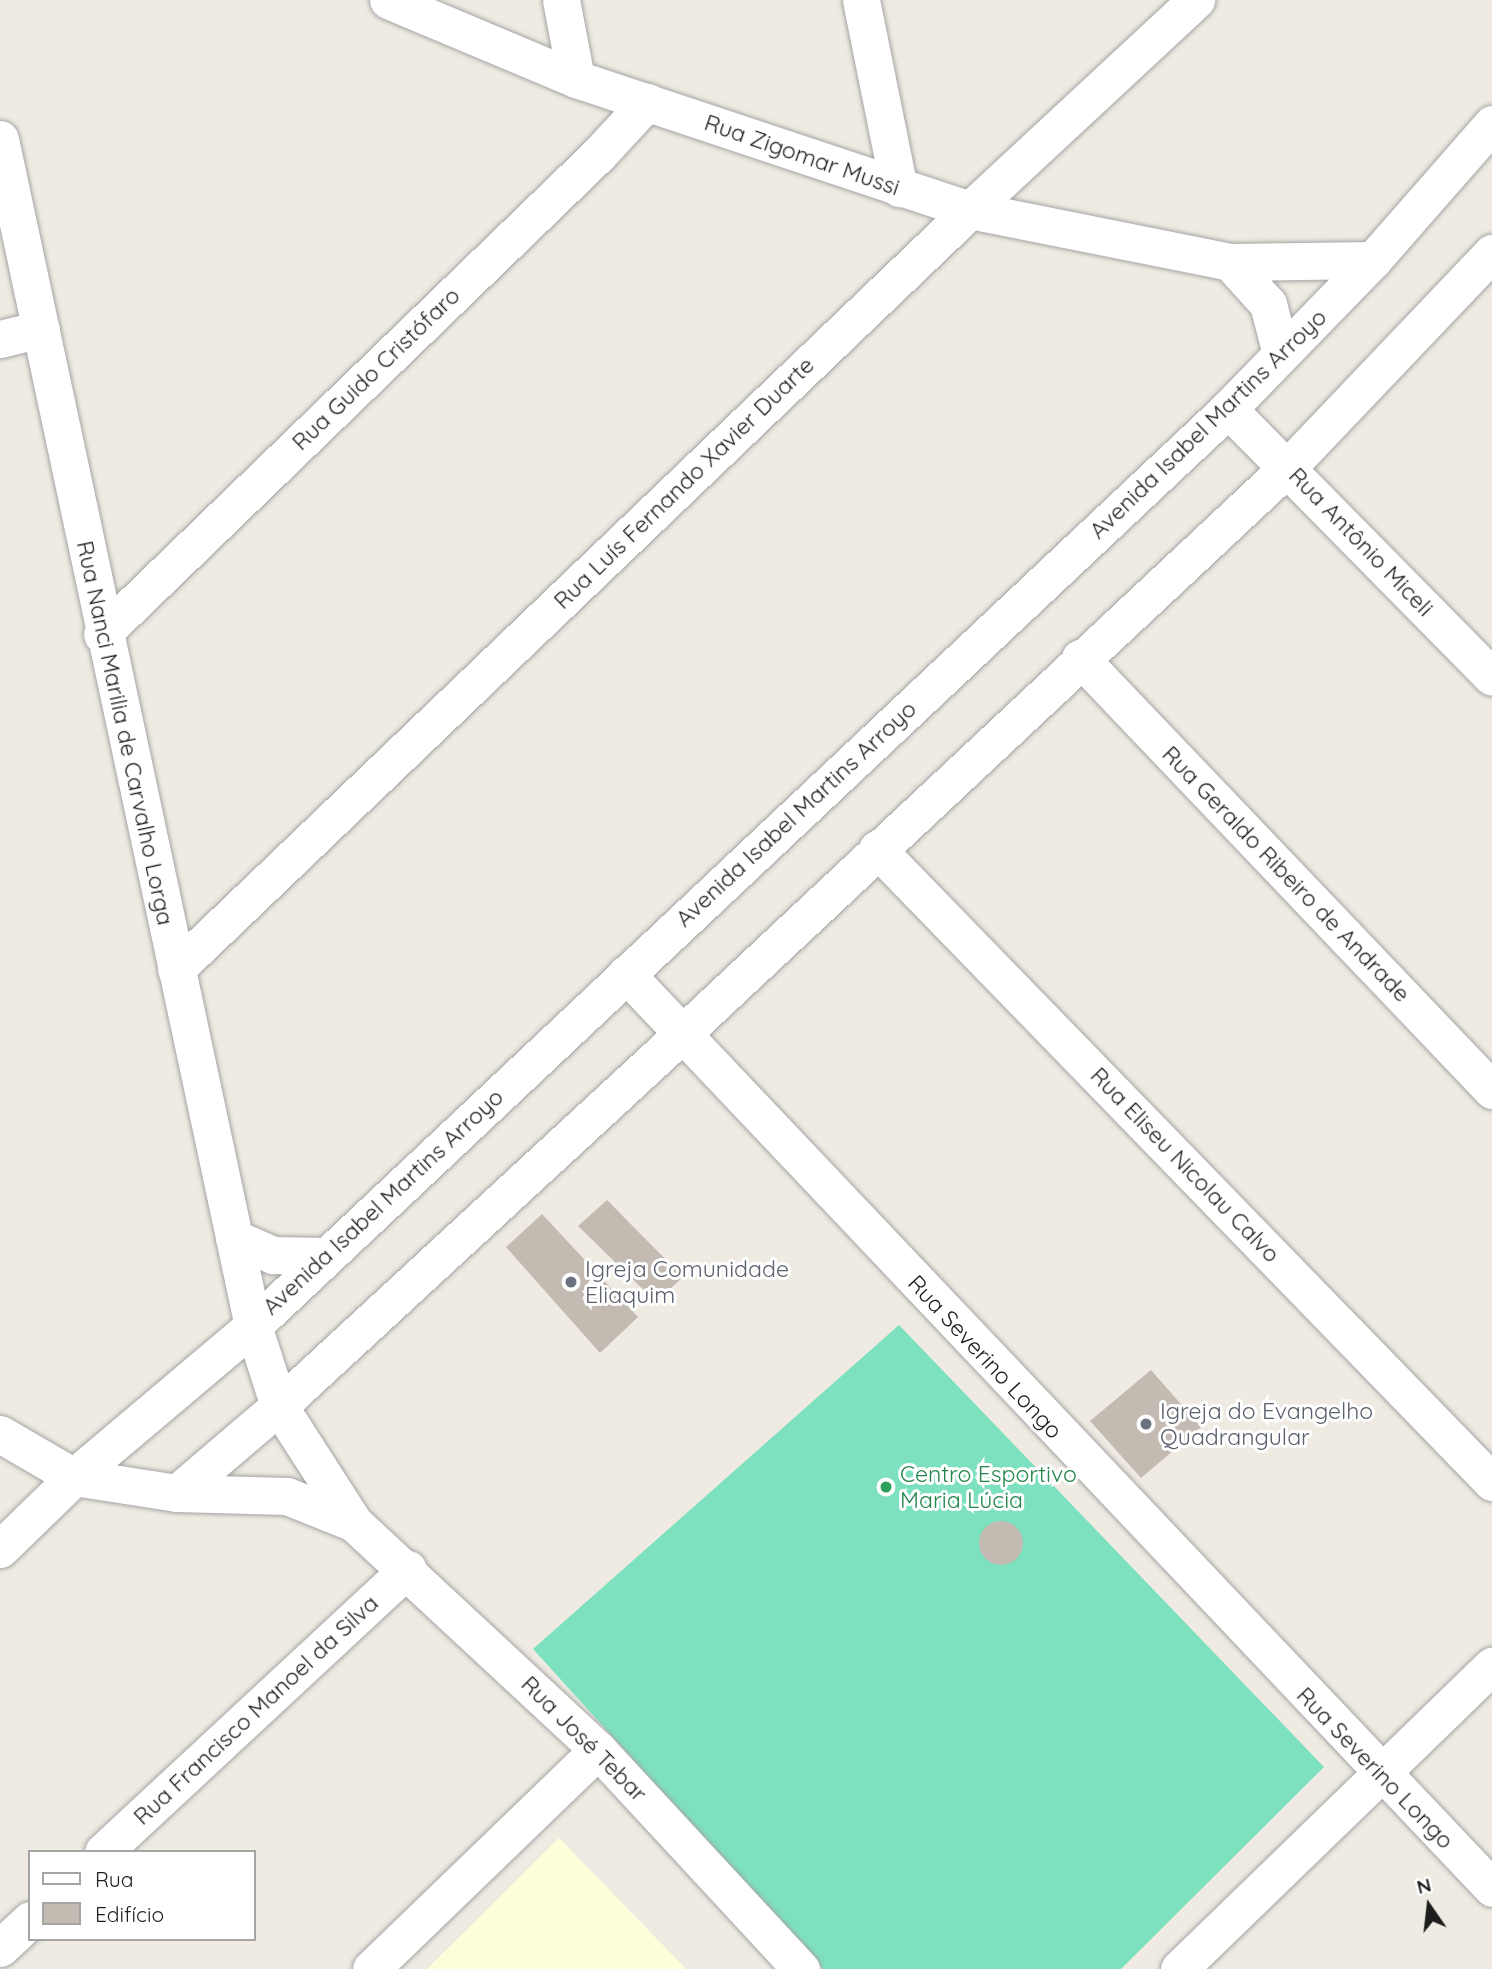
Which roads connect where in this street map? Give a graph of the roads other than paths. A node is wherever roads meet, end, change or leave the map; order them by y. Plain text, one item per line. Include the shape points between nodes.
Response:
1 (388, 0) edge
2 (561, 0) edge
3 (861, 0) edge
4 (1189, 3) edge
5 (576, 79) junction
6 (647, 102) junction
7 (1492, 124) edge
8 (0, 139) edge
9 (899, 188) junction
10 (970, 210) junction
11 (1492, 253) edge
12 (1373, 260) junction
13 (1230, 262) junction
14 (41, 329) junction
15 (0, 339) edge
16 (1281, 354) junction
17 (1228, 409) junction
18 (1288, 467) junction
19 (102, 634) junction
20 (1080, 658) junction
21 (1489, 668) edge
22 (877, 849) junction
23 (176, 969) junction
24 (626, 974) junction
25 (681, 1035) junction
26 (1492, 1090) edge
27 (233, 1238) junction
28 (327, 1256) junction
29 (253, 1326) junction
30 (279, 1406) junction
31 (0, 1434) edge
32 (74, 1477) junction
33 (1492, 1482) edge
34 (177, 1493) junction
35 (287, 1496) junction
36 (354, 1523) junction
37 (0, 1549) edge
38 (408, 1569) junction
39 (1492, 1666) edge
40 (598, 1750) junction
41 (1379, 1773) junction
42 (105, 1850) edge
43 (1492, 1888) edge
44 (28, 1922) edge
45 (0, 1948) edge
46 (1184, 1967) edge
47 (371, 1969) edge
48 (801, 1969) edge

1 - 5 street, Rua Zigomar Mussi
2 - 5 street
3 - 9 street
4 - 10 street, Rua Luís Fernando Xavier Duarte
5 - 6 street, Rua Zigomar Mussi
6 - 9 street, Rua Zigomar Mussi
6 - 19 street, Rua Guido Cristófaro via 599,154
7 - 12 street, Avenida Isabel Martins Arroyo
8 - 14 street, Rua Nanci Marilia de Carvalho Lorga
9 - 10 street, Rua Zigomar Mussi
10 - 13 street, Rua Zigomar Mussi
10 - 23 street, Rua Luís Fernando Xavier Duarte
11 - 18 street
12 - 13 street, Rua Zigomar Mussi
12 - 16 street, Avenida Isabel Martins Arroyo
13 - 16 street via 1268,304
14 - 15 street
14 - 19 street, Rua Nanci Marilia de Carvalho Lorga
16 - 17 street, Avenida Isabel Martins Arroyo
17 - 18 street, Rua Antônio Miceli
17 - 24 street, Avenida Isabel Martins Arroyo
18 - 20 street
18 - 21 street, Rua Antônio Miceli
19 - 23 street, Rua Nanci Marilia de Carvalho Lorga
20 - 22 street
20 - 26 street, Rua Geraldo Ribeiro de Andrade
22 - 25 street
22 - 33 street, Rua Eliseu Nicolau Calvo
23 - 27 street, Rua Nanci Marilia de Carvalho Lorga
24 - 25 street, Rua Severino Longo
24 - 28 street, Avenida Isabel Martins Arroyo
25 - 30 street
25 - 41 street, Rua Severino Longo
27 - 28 street via 274,1255
27 - 29 street, Rua Nanci Marilia de Carvalho Lorga
28 - 29 street, Avenida Isabel Martins Arroyo
29 - 30 street, Rua Nanci Marilia de Carvalho Lorga
29 - 32 street, Avenida Isabel Martins Arroyo
30 - 34 street
30 - 35 street
30 - 36 street, Rua José Tebar
31 - 32 street
32 - 34 street, Rua José Tebar
32 - 37 street, Avenida Isabel Martins Arroyo
34 - 35 street, Rua José Tebar
35 - 36 street, Rua José Tebar
36 - 38 street, Rua José Tebar
38 - 40 street, Rua José Tebar
38 - 42 street, Rua Francisco Manoel da Silva
39 - 41 street
40 - 47 street
40 - 48 street, Rua José Tebar
41 - 43 street, Rua Severino Longo
41 - 46 street
44 - 45 street

